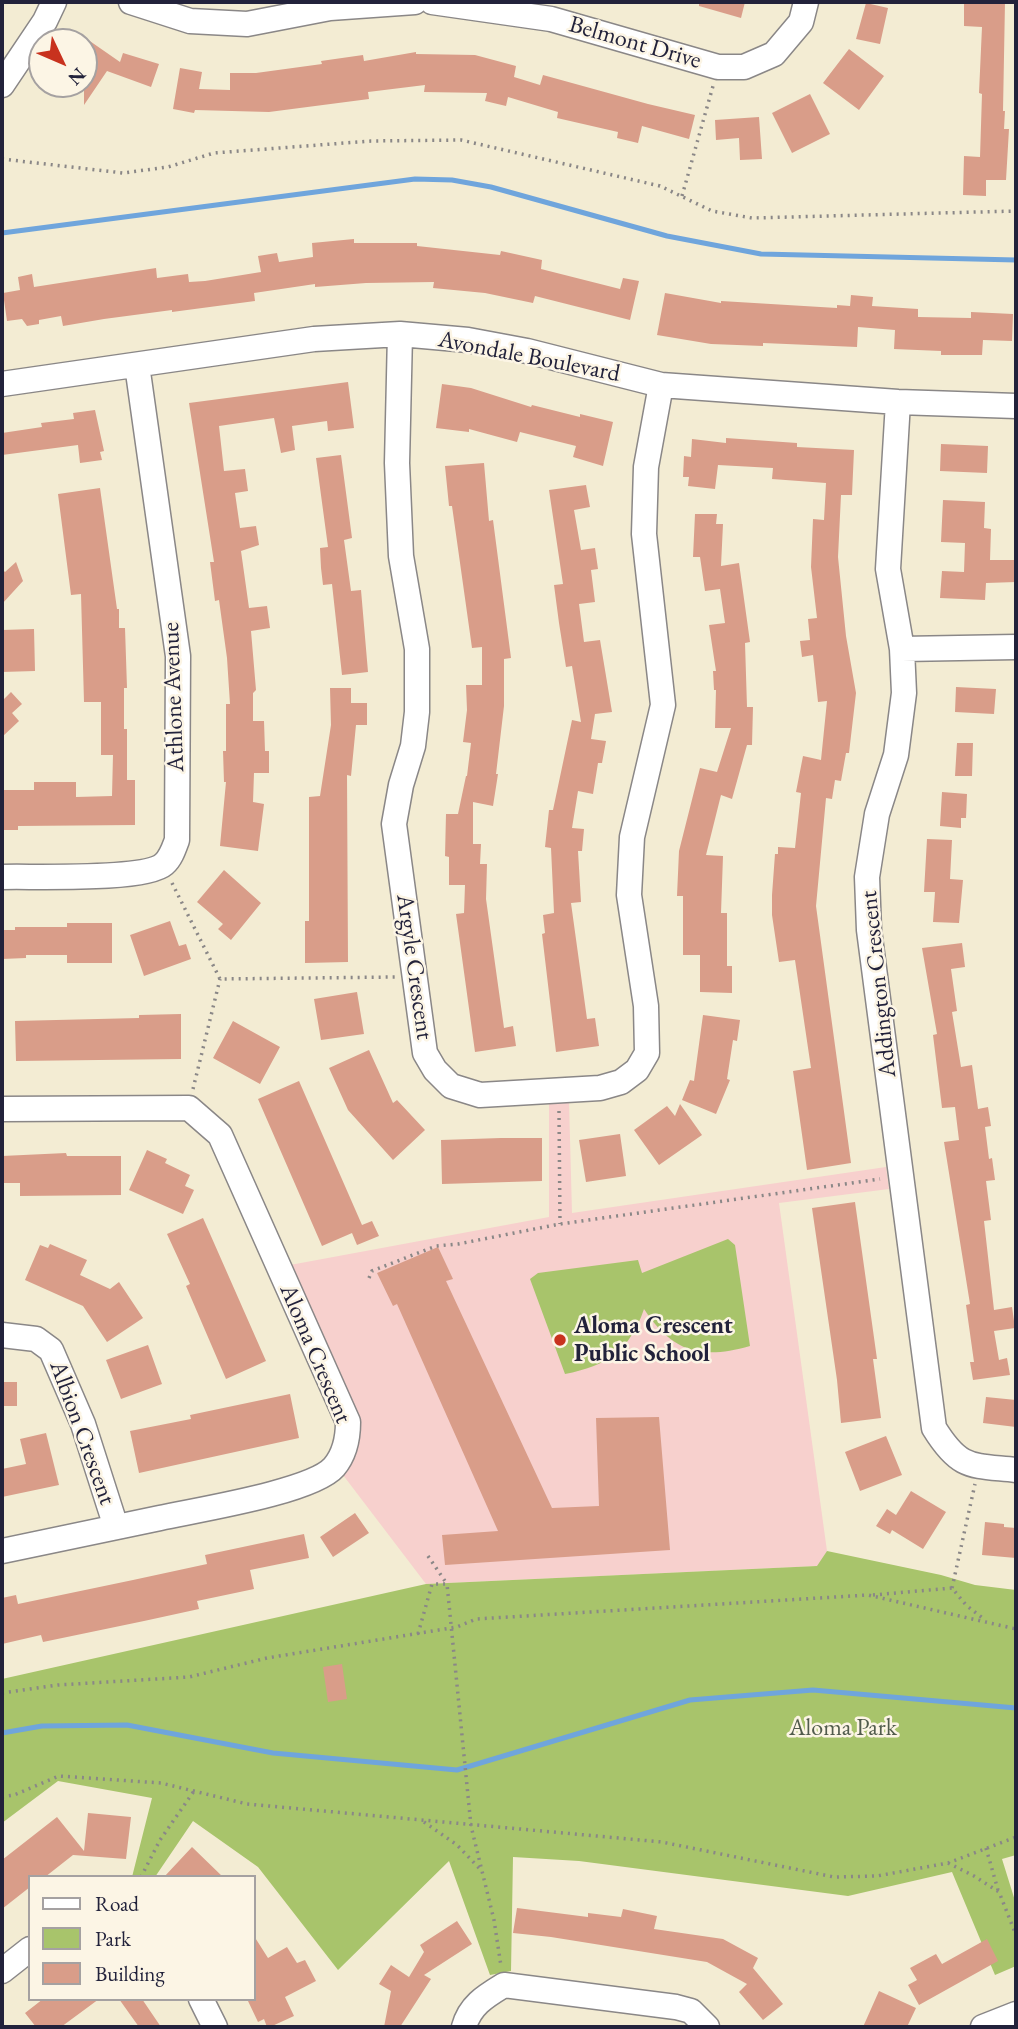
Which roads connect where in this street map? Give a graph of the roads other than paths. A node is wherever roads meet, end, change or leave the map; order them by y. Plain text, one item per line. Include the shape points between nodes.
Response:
1 (54, 2) edge
2 (131, 2) edge
3 (415, 2) edge
4 (432, 2) edge
5 (806, 2) edge
6 (329, 5) edge
7 (553, 11) edge
8 (6, 70) edge
9 (400, 334) junction
10 (138, 365) junction
11 (2, 384) edge
12 (661, 385) junction
13 (898, 402) junction
14 (1016, 406) edge
15 (1016, 647) edge
16 (902, 649) junction
17 (2, 877) edge
18 (2, 1109) edge
19 (2, 1335) edge
20 (1016, 1470) edge
21 (116, 1527) junction
22 (2, 1551) edge
23 (28, 1951) edge
24 (2, 1971) edge
25 (202, 2001) edge
26 (1016, 2014) edge
27 (215, 2027) edge
28 (464, 2027) edge
29 (706, 2027) edge
30 (983, 2027) edge

1 - 8 street via 45,21
2 - 6 street via 190,21 247,24
3 - 6 street
4 - 7 street, Belmont Drive
5 - 7 street, Belmont Drive via 801,22 774,54 744,67 718,67
9 - 10 street, Avondale Boulevard via 314,339
9 - 12 street, Avondale Boulevard via 480,342
9 - 12 street, Argyle Crescent via 397,463 401,556 417,649 417,712 394,824 425,1053 451,1086 480,1096 621,1082 637,1070 647,1052 646,1006 629,895 632,837 663,705 644,534 646,467
10 - 11 street, Avondale Boulevard
10 - 17 street, Athlone Avenue via 178,656 177,840 163,865 145,871
12 - 13 street, Avondale Boulevard
13 - 14 street, Avondale Boulevard
13 - 16 street, Addington Crescent via 888,569
15 - 16 street
16 - 20 street, Addington Crescent via 904,693 897,755 877,814 867,877 869,930 934,1429 958,1460
18 - 21 street, Aloma Crescent via 189,1108 220,1135 348,1422 343,1453 321,1476 273,1494
19 - 21 street, Albion Crescent via 36,1339 51,1350 83,1424
21 - 22 street, Aloma Crescent
23 - 24 street
25 - 27 street
26 - 30 street
28 - 29 street via 468,2014 483,1998 504,1985 676,2007 691,2011

